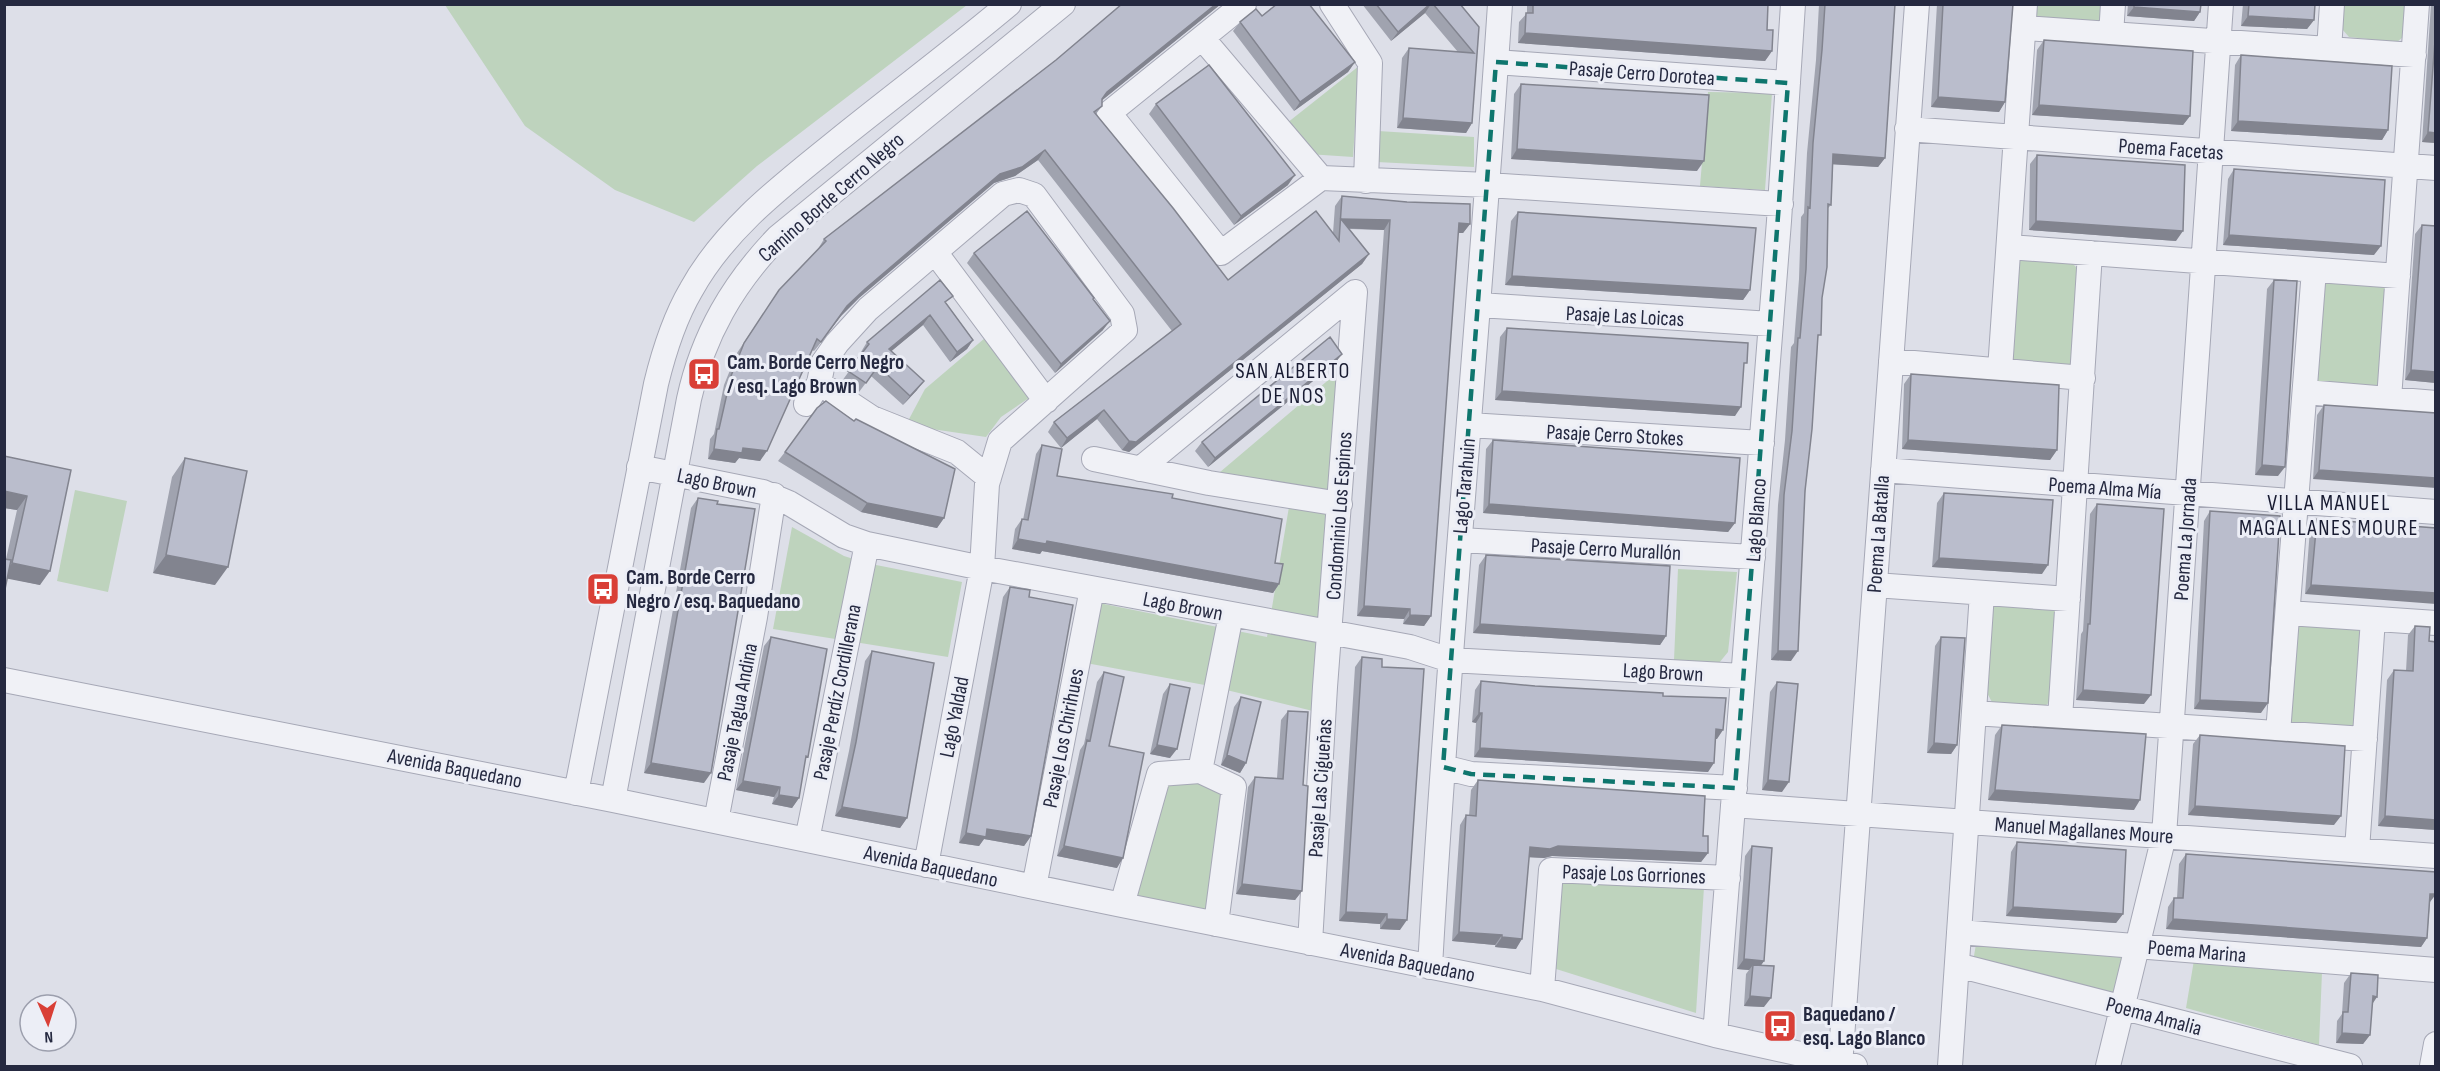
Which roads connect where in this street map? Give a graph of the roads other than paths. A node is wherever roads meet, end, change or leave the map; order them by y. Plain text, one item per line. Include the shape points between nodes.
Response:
1 (1009, 4) edge
2 (1063, 4) edge
3 (1244, 4) edge
4 (1332, 4) edge
5 (1793, 4) edge
6 (1917, 4) edge
7 (2113, 4) edge
8 (2221, 4) edge
9 (2332, 4) edge
10 (2417, 4) edge
11 (1494, 10) edge
12 (2024, 16) edge
13 (2111, 34) junction
14 (1203, 39) junction
15 (2218, 42) junction
16 (2329, 50) junction
17 (2414, 55) junction
18 (1496, 62) junction
19 (1788, 83) junction
20 (1907, 129) junction
21 (2017, 137) junction
22 (2210, 152) junction
23 (2406, 166) junction
24 (2436, 168) edge
25 (1321, 178) junction
26 (1366, 181) junction
27 (1488, 185) junction
28 (1780, 204) junction
29 (2009, 247) junction
30 (936, 252) junction
31 (2090, 253) junction
32 (2203, 261) junction
33 (2314, 270) junction
34 (2398, 276) junction
35 (1479, 305) junction
36 (1771, 324) junction
37 (1891, 361) junction
38 (2000, 370) junction
39 (2082, 378) junction
40 (819, 383) junction
41 (2305, 392) junction
42 (2389, 399) junction
43 (1046, 401) junction
44 (2436, 403) edge
45 (806, 404) dead end
46 (1469, 425) junction
47 (1762, 443) junction
48 (1094, 459) dead end
49 (639, 467) junction
50 (1140, 469) junction
51 (1883, 471) junction
52 (674, 474) junction
53 (989, 478) junction
54 (2076, 485) junction
55 (2188, 494) junction
56 (774, 495) junction
57 (2297, 502) junction
58 (1340, 504) junction
59 (2436, 512) edge
60 (1460, 540) junction
61 (867, 544) junction
62 (1753, 557) junction
63 (982, 568) junction
64 (1875, 585) junction
65 (1092, 589) junction
66 (1982, 593) junction
67 (2068, 599) junction
68 (2288, 613) junction
69 (1231, 615) junction
70 (2373, 619) junction
71 (2436, 623) edge
72 (1331, 633) junction
73 (1450, 660) junction
74 (1743, 676) junction
75 (4, 680) edge
76 (1974, 713) junction
77 (2060, 718) junction
78 (2171, 725) junction
79 (2278, 733) junction
80 (2365, 739) junction
81 (1443, 767) junction
82 (1200, 771) junction
83 (576, 792) junction
84 (1734, 796) junction
85 (613, 800) junction
86 (1858, 814) junction
87 (716, 821) junction
88 (1967, 822) junction
89 (2164, 836) junction
90 (807, 840) junction
91 (2357, 850) junction
92 (2436, 856) edge
93 (926, 865) junction
94 (1728, 878) junction
95 (1034, 887) junction
96 (1122, 905) junction
97 (1216, 924) junction
98 (1959, 932) junction
99 (1310, 943) junction
100 (2138, 946) junction
101 (1957, 965) junction
102 (1431, 967) junction
103 (2436, 970) edge
104 (1542, 989) junction
105 (2122, 1008) junction
106 (1715, 1035) junction
107 (2436, 1044) edge
108 (1845, 1065) edge
109 (1950, 1066) edge
110 (2108, 1066) edge
111 (2350, 1066) edge
112 (2432, 1066) edge

1 - 49 street, Camino Borde Cerro Negro via 788,181 742,223 713,257 692,288 670,337
2 - 52 street, Camino Borde Cerro Negro via 798,219 760,256 725,305 704,346
3 - 14 street
4 - 26 street via 1370,63
5 - 19 street, Lago Blanco
6 - 20 street, Poema La Batalla
7 - 13 street
8 - 15 street, Poema La Jornada
9 - 16 street
10 - 17 street
11 - 18 street, Lago Tarahuin
12 - 13 street
12 - 21 street
13 - 15 street
14 - 25 street
14 - 25 street via 1109,113 1221,253
15 - 16 street
15 - 22 street, Poema La Jornada
16 - 17 street
17 - 23 street
18 - 19 street, Pasaje Cerro Dorotea
18 - 27 street, Lago Tarahuin
19 - 28 street, Lago Blanco
20 - 21 street, Poema Facetas
20 - 37 street, Poema La Batalla
21 - 22 street, Poema Facetas
21 - 29 street
22 - 23 street, Poema Facetas
22 - 32 street, Poema La Jornada
23 - 24 street, Poema Facetas
23 - 34 street
25 - 26 street
26 - 27 street
27 - 28 street
27 - 35 street, Lago Tarahuin
28 - 36 street, Lago Blanco
29 - 31 street
29 - 38 street
30 - 40 street via 868,309 837,343 823,363
30 - 43 street
30 - 43 street, Lago Yaldad via 1004,194 1019,190 1034,195 1122,314 1125,330
31 - 32 street
31 - 39 street
32 - 33 street
32 - 55 street, Poema La Jornada
33 - 34 street
33 - 41 street
34 - 42 street
35 - 36 street, Pasaje Las Loicas
35 - 46 street, Lago Tarahuin
36 - 47 street, Lago Blanco
37 - 38 street
37 - 51 street, Poema La Batalla
38 - 39 street
39 - 54 street
40 - 45 street
40 - 53 street via 872,418 957,452
41 - 42 street
41 - 57 street
42 - 44 street
43 - 53 street, Lago Yaldad via 1000,441
46 - 47 street, Pasaje Cerro Stokes
46 - 60 street, Lago Tarahuin
47 - 62 street, Lago Blanco
48 - 50 street
49 - 52 street, Lago Brown
49 - 83 street, Camino Borde Cerro Negro
50 - 58 street
50 - 58 street, Condominio Los Espinos via 1355,292
51 - 54 street, Poema Alma Mía
51 - 64 street, Poema La Batalla
52 - 56 street, Lago Brown
52 - 85 street, Camino Borde Cerro Negro
53 - 63 street, Lago Yaldad
54 - 55 street, Poema Alma Mía
54 - 67 street
55 - 57 street, Poema Alma Mía
55 - 78 street, Poema La Jornada
56 - 61 street, Lago Brown via 844,536
56 - 87 street, Pasaje Tagua Andina
57 - 59 street, Poema Alma Mía
57 - 68 street
58 - 72 street, Condominio Los Espinos
60 - 62 street, Pasaje Cerro Murallón
60 - 73 street, Lago Tarahuin
61 - 63 street, Lago Brown
61 - 90 street, Pasaje Perdíz Cordillerana
62 - 74 street, Lago Blanco
63 - 65 street, Lago Brown
63 - 93 street, Lago Yaldad
64 - 66 street
64 - 86 street, Poema La Batalla
65 - 69 street, Lago Brown
65 - 95 street, Pasaje Los Chirihues
66 - 67 street
66 - 76 street
67 - 77 street
68 - 70 street
68 - 79 street
69 - 72 street, Lago Brown
69 - 82 street
70 - 71 street
70 - 80 street
72 - 73 street, Lago Brown via 1410,646
72 - 99 street, Pasaje Las Cigueñas
73 - 74 street, Lago Brown
73 - 81 street, Lago Tarahuin
74 - 84 street, Lago Blanco
75 - 83 street, Avenida Baquedano
76 - 77 street
76 - 88 street
77 - 78 street
78 - 79 street
78 - 89 street, Poema La Jornada
79 - 80 street
80 - 91 street
81 - 84 street, Manuel Magallanes Moure via 1471,774
81 - 102 street, Lago Tarahuin
82 - 96 street via 1159,774
82 - 97 street via 1234,787
83 - 85 street, Avenida Baquedano
84 - 86 street, Manuel Magallanes Moure
84 - 94 street, Lago Blanco
85 - 87 street, Avenida Baquedano
86 - 88 street, Manuel Magallanes Moure
86 - 108 street, Poema La Batalla
87 - 90 street, Avenida Baquedano
88 - 89 street, Manuel Magallanes Moure
88 - 98 street
89 - 91 street, Manuel Magallanes Moure
89 - 100 street, Poema La Jornada
90 - 93 street, Avenida Baquedano
91 - 92 street, Manuel Magallanes Moure
93 - 95 street, Avenida Baquedano
94 - 104 street, Pasaje Los Gorriones via 1551,870
94 - 106 street, Lago Blanco
95 - 96 street, Avenida Baquedano
96 - 97 street, Avenida Baquedano
97 - 99 street, Avenida Baquedano
98 - 100 street, Poema Marina
98 - 101 street
99 - 102 street, Avenida Baquedano
100 - 103 street, Poema Marina
100 - 105 street, Poema La Jornada
101 - 105 street, Poema Amalia
101 - 109 street
102 - 104 street, Avenida Baquedano
104 - 106 street, Avenida Baquedano
105 - 110 street, Poema La Jornada
105 - 111 street, Poema Amalia
106 - 108 street, Avenida Baquedano
107 - 112 street

